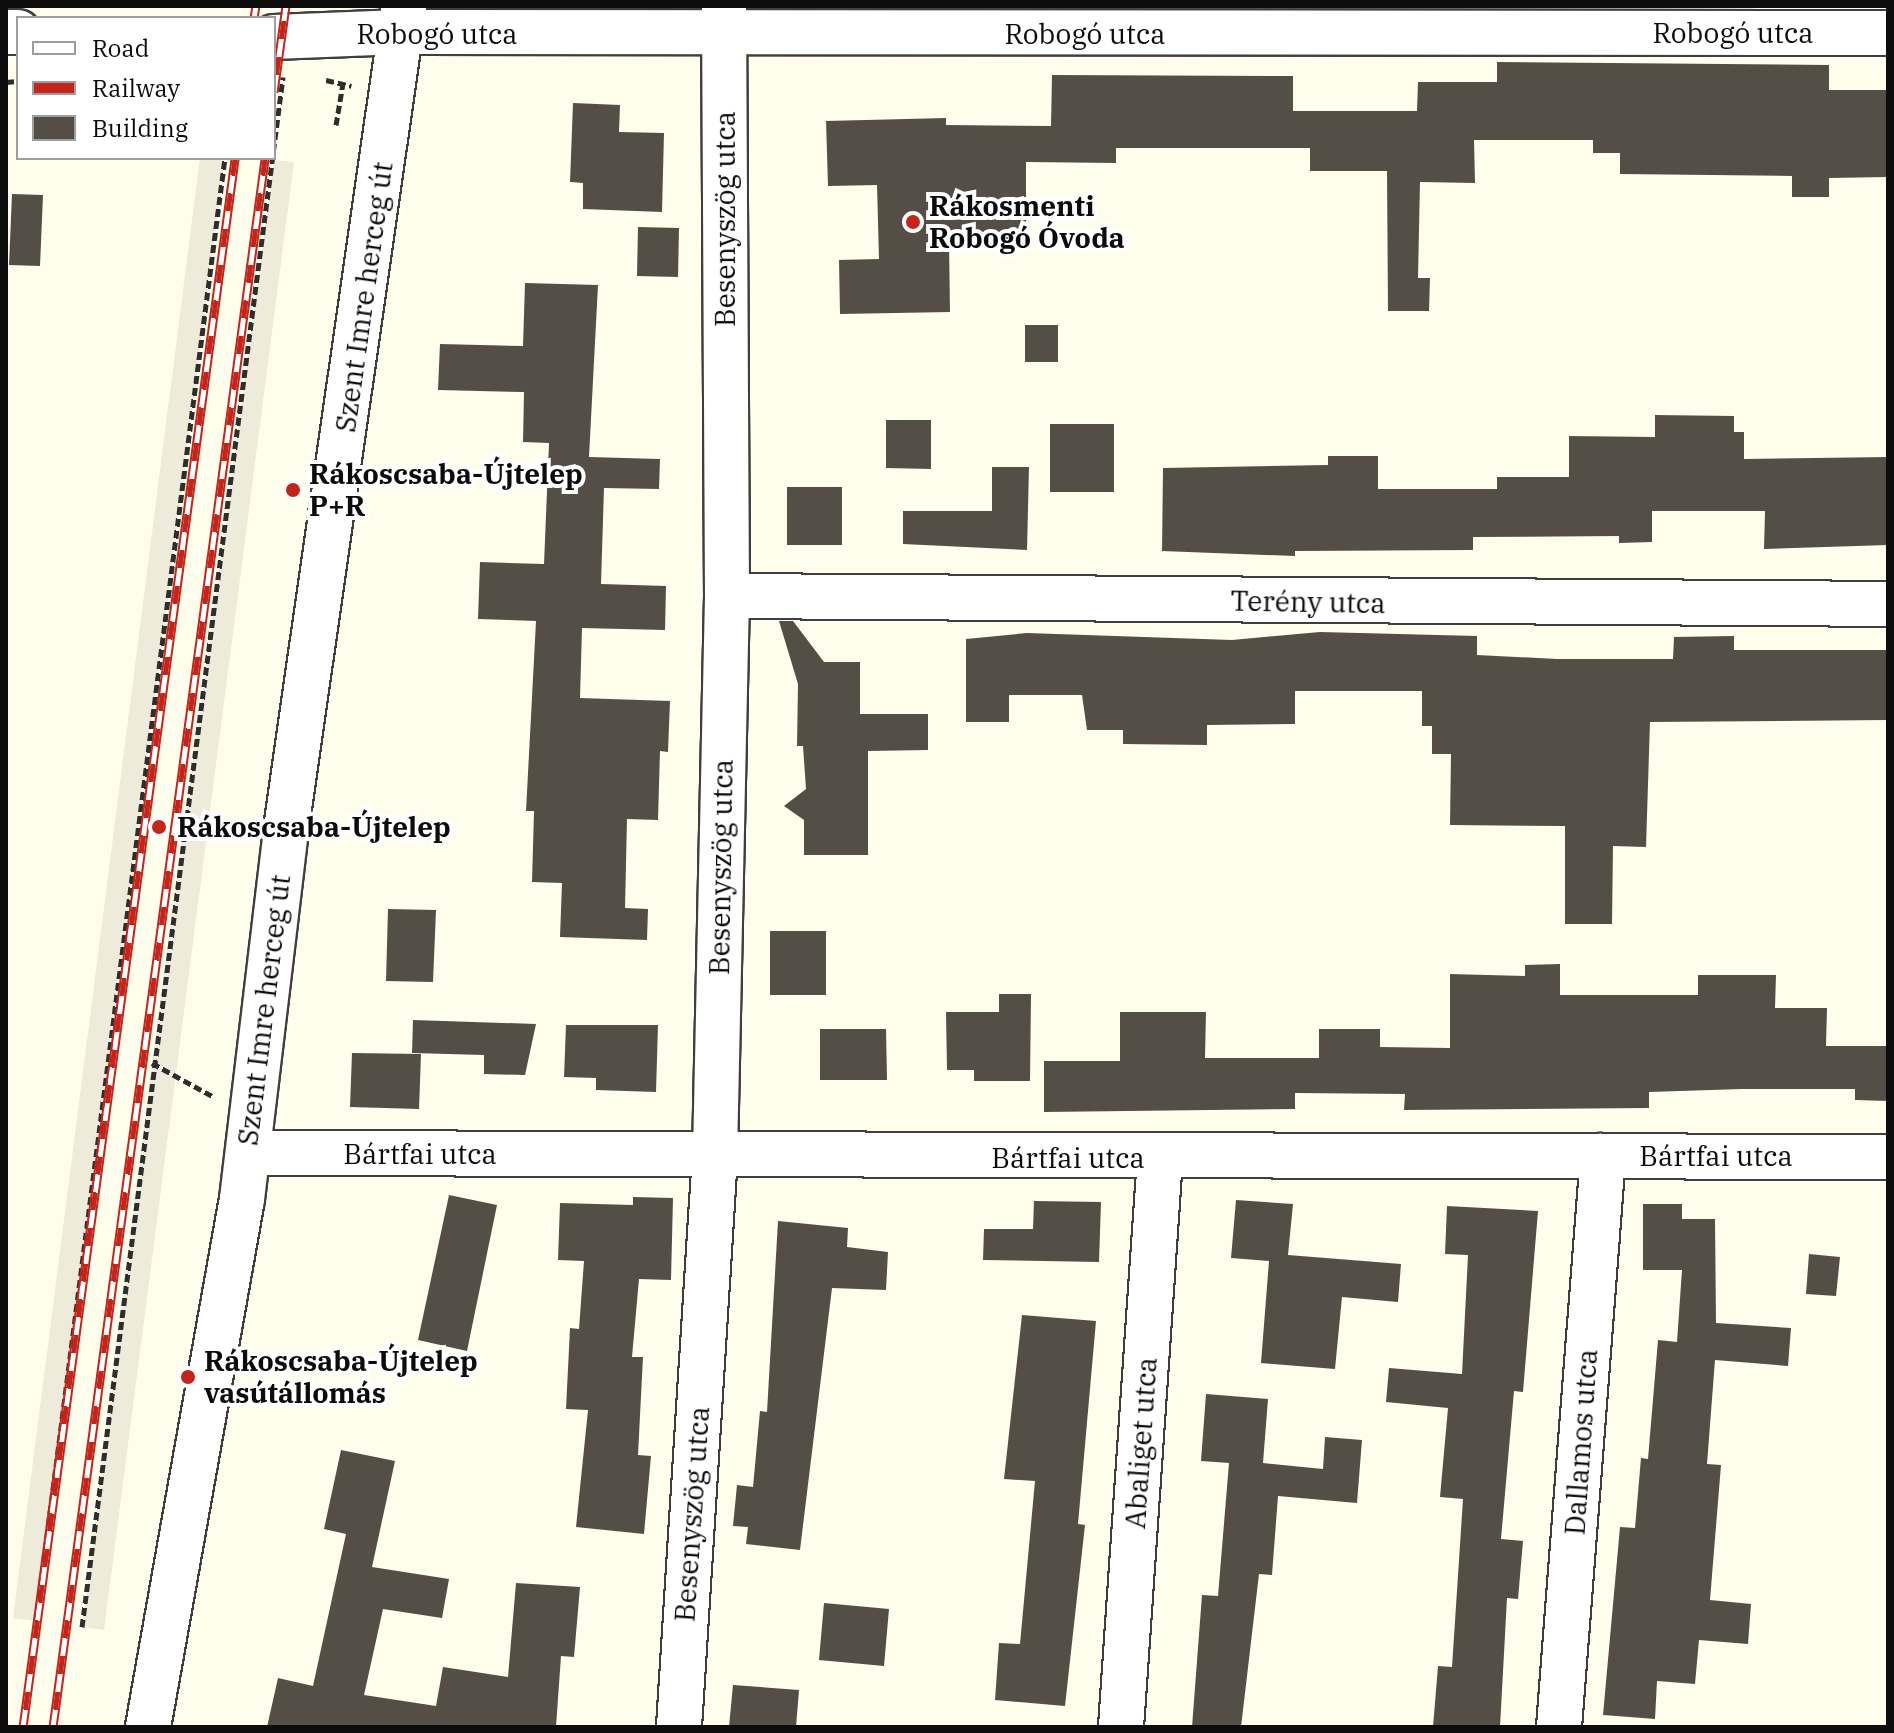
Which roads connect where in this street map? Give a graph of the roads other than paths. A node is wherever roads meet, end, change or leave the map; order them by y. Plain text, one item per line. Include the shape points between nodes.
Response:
1 (402, 19) edge
2 (724, 20) edge
3 (1888, 33) edge
4 (278, 55) edge
5 (727, 596) junction
6 (1888, 604) edge
7 (248, 1153) junction
8 (715, 1155) junction
9 (1603, 1156) junction
10 (1888, 1157) edge
11 (1160, 1158) junction
12 (148, 1727) edge
13 (679, 1727) edge
14 (1121, 1727) edge
15 (1559, 1727) edge

1 - 2 street, Robogó utca
1 - 4 street, Robogó utca
1 - 7 street, Szent Imre herceg út via 286,829
2 - 3 street, Robogó utca
2 - 5 street, Besenyszög utca
5 - 6 street, Terény utca
5 - 8 street, Besenyszög utca
7 - 8 street, Bártfai utca
7 - 12 street, Szent Imre herceg út
8 - 11 street, Bártfai utca
8 - 13 street, Besenyszög utca
9 - 10 street, Bártfai utca
9 - 11 street, Bártfai utca
9 - 15 street, Dallamos utca
11 - 14 street, Abaliget utca

